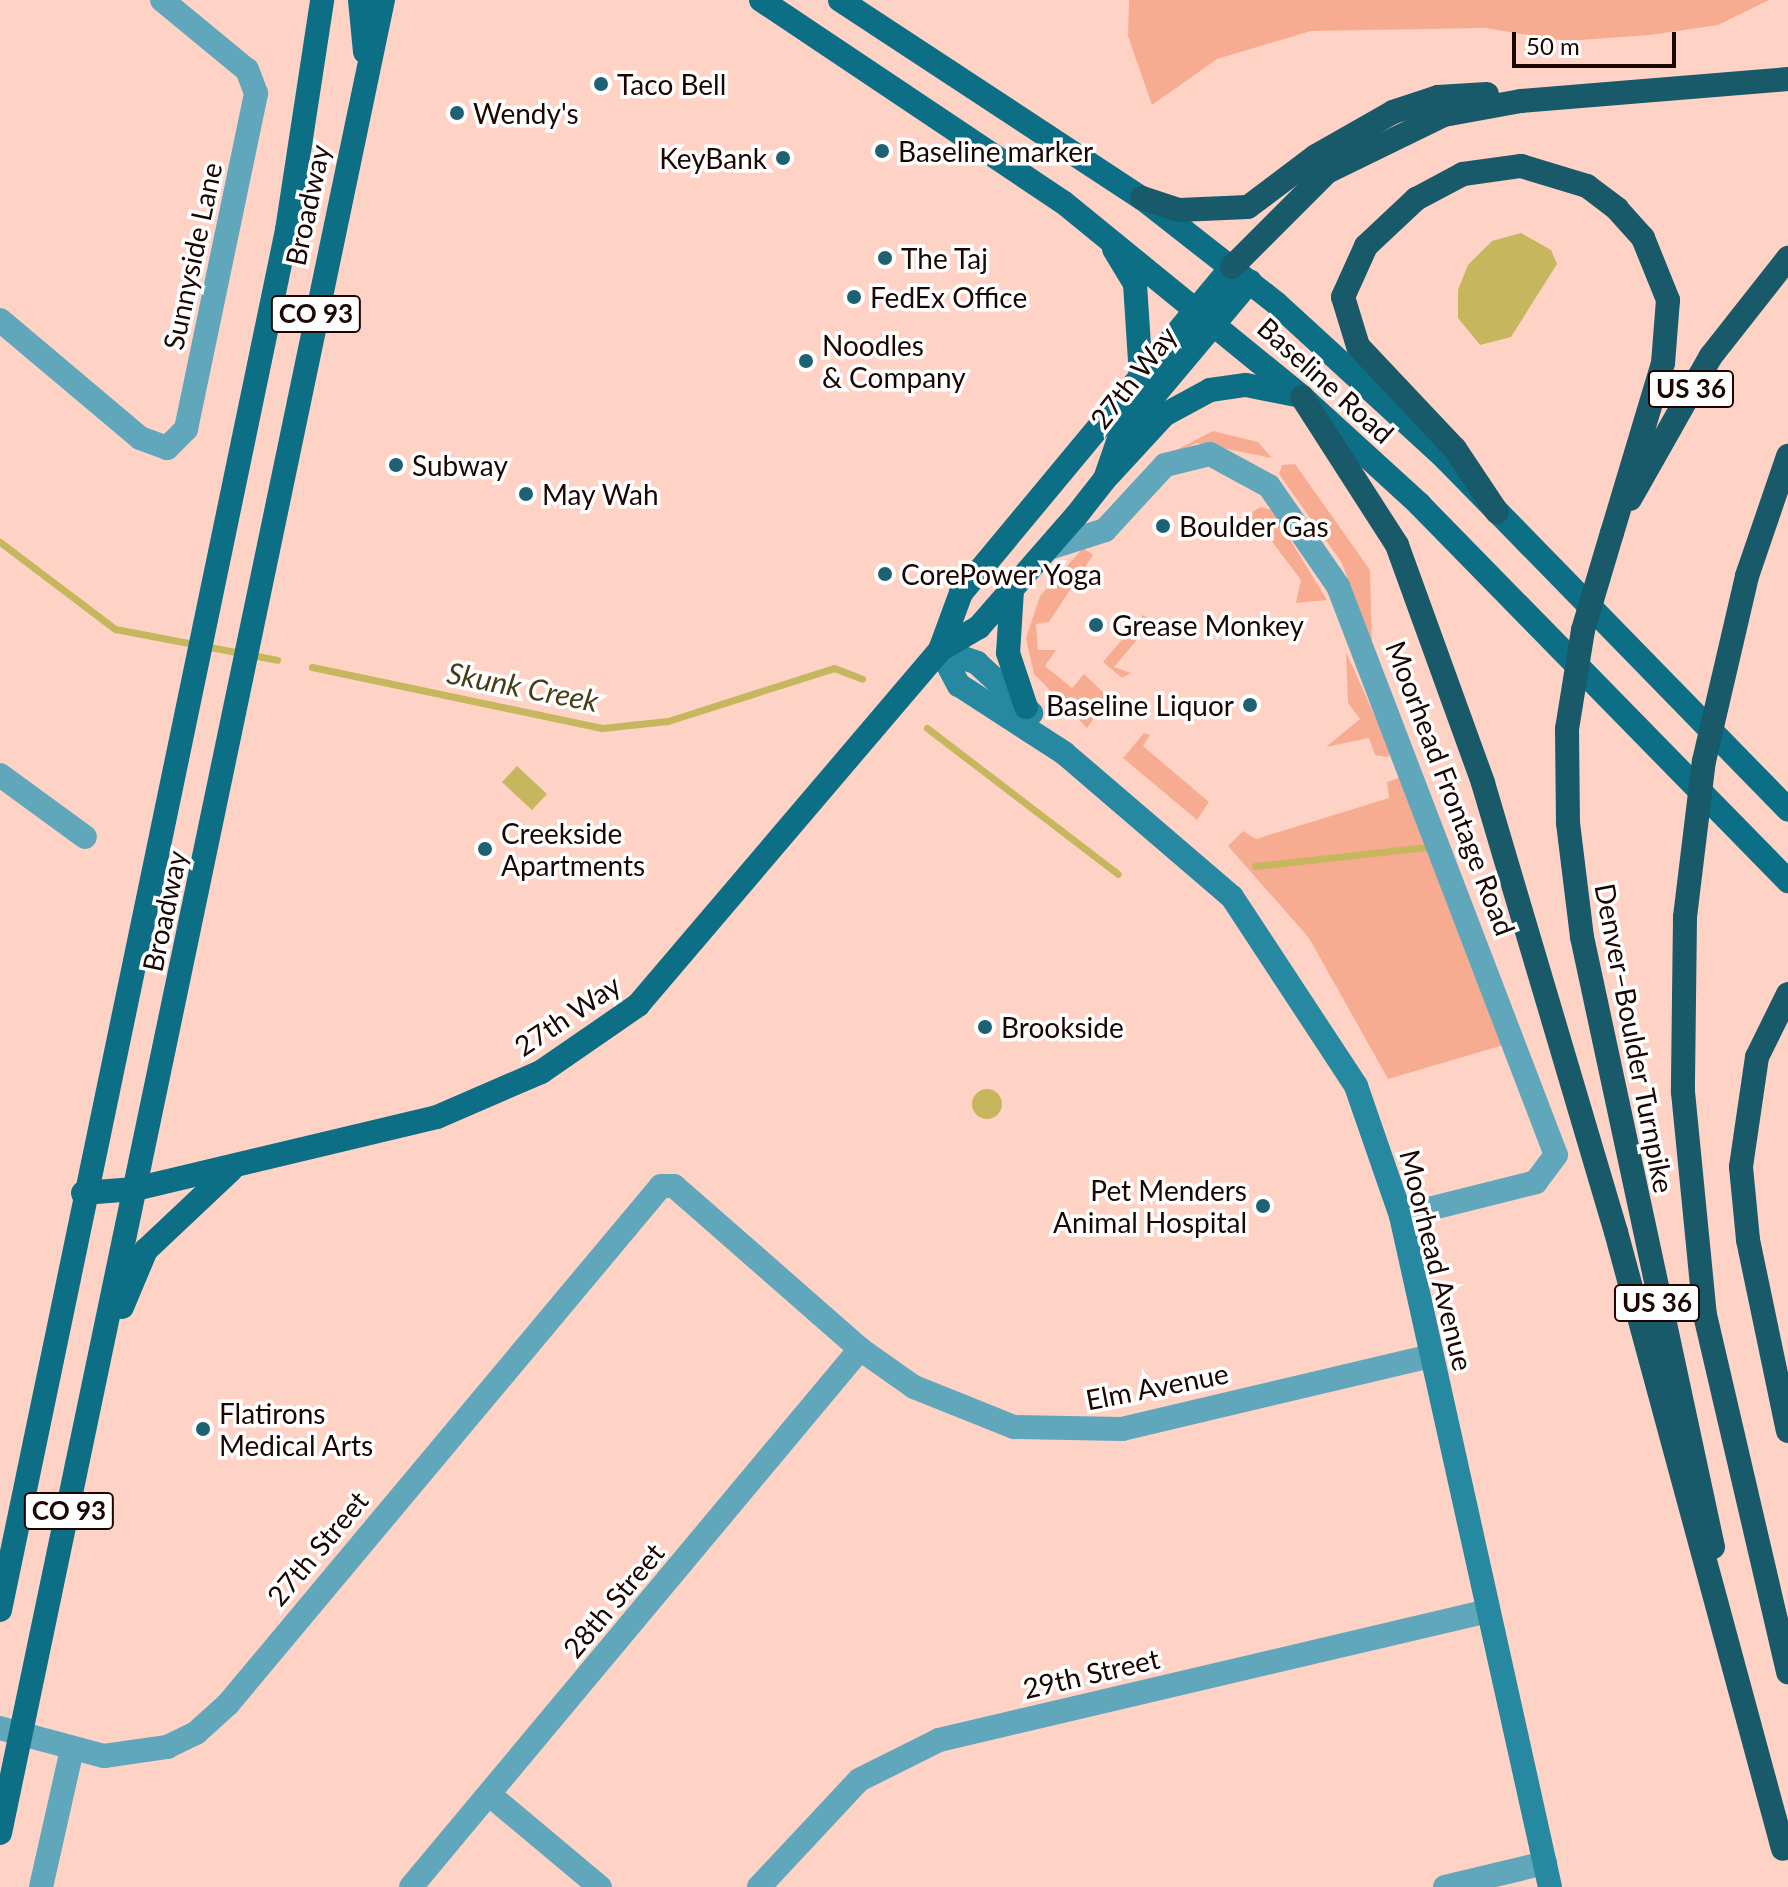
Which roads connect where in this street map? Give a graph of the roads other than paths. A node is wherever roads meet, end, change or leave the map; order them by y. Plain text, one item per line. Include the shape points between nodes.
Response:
1 (162, 0) edge
2 (322, 0) edge
3 (360, 0) edge
4 (383, 0) edge
5 (761, 0) edge
6 (840, 0) edge
7 (366, 66) junction
8 (1788, 79) edge
9 (1561, 100) junction
10 (1142, 198) junction
11 (1101, 231) junction
12 (1788, 258) edge
13 (1241, 274) junction
14 (1206, 315) junction
15 (0, 320) edge
16 (1141, 377) junction
17 (1302, 397) junction
18 (1788, 456) edge
19 (1100, 486) junction
20 (1497, 512) junction
21 (1105, 530) junction
22 (1612, 533) junction
23 (1049, 548) junction
24 (1012, 590) junction
25 (940, 650) junction
26 (1026, 707) junction
27 (1064, 753) junction
28 (0, 775) edge
29 (1788, 810) edge
30 (85, 837) dead end
31 (1788, 881) edge
32 (1788, 994) edge
33 (1788, 1023) edge
34 (1752, 1077) junction
35 (235, 1167) junction
36 (135, 1189) junction
37 (83, 1193) junction
38 (643, 1204) joint
39 (1401, 1216) junction
40 (105, 1346) junction
41 (860, 1349) junction
42 (1430, 1356) junction
43 (1788, 1431) edge
44 (0, 1610) edge
45 (1488, 1611) junction
46 (1788, 1673) edge
47 (11, 1730) edge
48 (72, 1749) junction
49 (491, 1796) junction
50 (0, 1833) edge
51 (1785, 1861) edge
52 (1548, 1875) edge
53 (41, 1887) edge
54 (411, 1887) edge
55 (600, 1887) edge
56 (759, 1887) edge
57 (1445, 1887) edge

1 - 15 street, Sunnyside Lane via 247,70 256,93 186,429 167,448 140,438
2 - 37 main road, Broadway / CO 93 via 287,230
3 - 7 main road
4 - 7 main road, Broadway / CO 93
5 - 11 main road, Baseline Road
6 - 10 main road, Baseline Road
7 - 36 main road, Broadway / CO 93
8 - 9 highway
9 - 10 highway via 1488,94 1424,101 1357,130 1248,207 1196,211
9 - 13 highway via 1444,115 1368,148 1298,197
10 - 13 main road, Baseline Road
11 - 14 main road, Baseline Road
11 - 16 main road via 1135,284
12 - 22 highway, Denver–Boulder Turnpike / US 36 via 1711,356
13 - 14 main road, 27th Way
13 - 20 main road, Baseline Road via 1369,385
14 - 16 main road, 27th Way
14 - 17 main road, Baseline Road
14 - 19 main road, 27th Way via 1120,436
16 - 25 main road, 27th Way via 961,593
17 - 19 main road via 1246,385 1210,390 1164,415
17 - 31 main road, Baseline Road via 1419,504
17 - 51 highway via 1397,545 1483,783 1616,1232
18 - 46 highway, Denver–Boulder Turnpike / US 36, bridge via 1747,576 1704,761 1685,917 1683,1092 1695,1241 1727,1425
19 - 21 street
19 - 23 main road, 27th Way
20 - 22 highway via 1455,449 1358,346 1343,297 1366,246 1416,199 1463,174 1521,166 1587,186 1617,209 1643,238 1668,300 1663,363
20 - 29 main road, Baseline Road
21 - 23 street, Moorhead Frontage Road
21 - 39 street, Moorhead Frontage Road via 1165,465 1195,453 1223,457 1269,486 1345,601 1556,1155 1536,1182
22 - 51 highway, Denver–Boulder Turnpike / US 36, bridge via 1583,630 1567,729 1568,823 1582,937
23 - 24 main road, 27th Way
24 - 25 main road, 27th Way via 979,627
24 - 26 main road via 1008,653
25 - 26 street, Moorhead Avenue via 977,663
25 - 27 street, Moorhead Avenue via 959,685
25 - 35 main road, 27th Way via 676,968 593,1040 490,1099
26 - 27 street, Moorhead Avenue
27 - 39 street, Moorhead Avenue via 1251,919 1356,1086
28 - 30 street
32 - 34 highway
33 - 34 highway
34 - 43 highway via 1743,1204
35 - 36 main road, 27th Way
35 - 40 main road via 146,1250
36 - 37 main road, 27th Way
36 - 40 main road, Broadway / CO 93
37 - 44 main road, Broadway / CO 93
38 - 41 street, Elm Avenue via 661,1186 674,1186
38 - 48 street, 27th Street via 228,1704 167,1747 104,1756
39 - 42 street, Moorhead Avenue
40 - 47 main road, Broadway / CO 93
41 - 42 street, Elm Avenue via 955,1408 1061,1433 1122,1429
41 - 49 street, 28th Street
42 - 45 street, Moorhead Avenue
45 - 52 street, Moorhead Avenue
45 - 56 street, 29th Street via 939,1740 859,1780
47 - 48 street, 27th Street
47 - 50 main road, Broadway / CO 93
48 - 53 street
49 - 54 street, 28th Street
49 - 55 street
52 - 57 street

